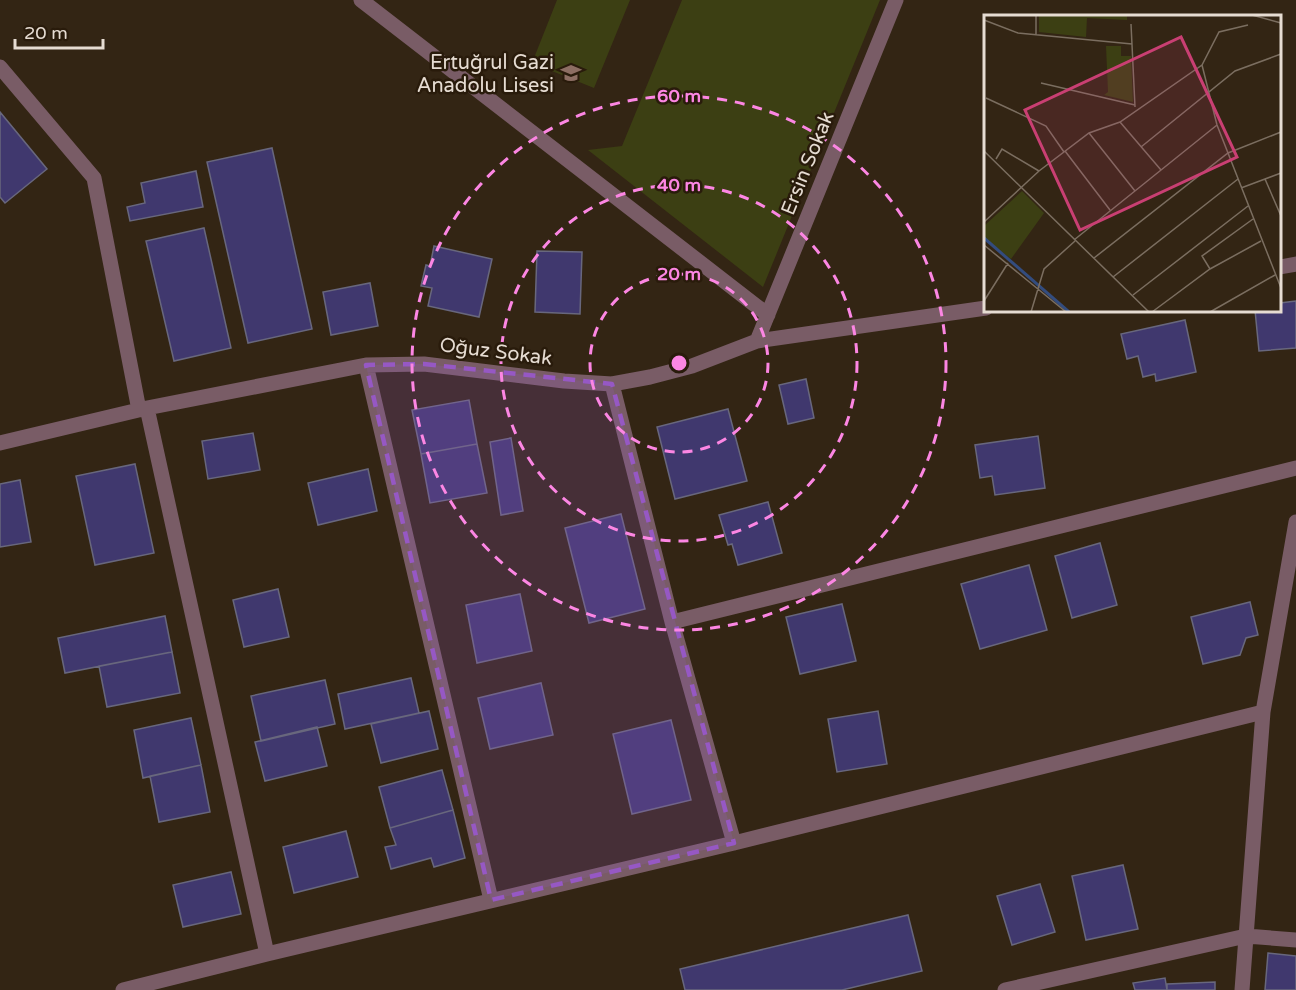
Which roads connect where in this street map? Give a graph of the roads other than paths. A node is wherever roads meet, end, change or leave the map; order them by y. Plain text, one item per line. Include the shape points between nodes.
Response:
1 (361, 0) edge
2 (896, 0) edge
3 (0, 67) edge
4 (1296, 264) edge
5 (1281, 267) edge
6 (984, 308) edge
7 (768, 315) junction
8 (756, 341) junction
9 (366, 365) junction
10 (612, 384) junction
11 (143, 409) junction
12 (0, 442) edge
13 (1296, 468) edge
14 (1296, 522) edge
15 (672, 622) junction
16 (1263, 712) junction
17 (734, 843) junction
18 (491, 900) junction
19 (1246, 936) junction
20 (1296, 940) edge
21 (267, 954) junction
22 (123, 990) edge
23 (1005, 990) edge
24 (1242, 990) edge

1 - 7 street
2 - 7 street, Ersin Sokak
3 - 11 street via 94,178
4 - 5 street
6 - 8 street, Oğuz Sokak
7 - 8 street, Ersin Sokak
8 - 10 street, Oğuz Sokak via 692,366
9 - 10 street, Oğuz Sokak via 424,364
9 - 11 street, Oğuz Sokak
9 - 18 street
10 - 15 street
11 - 12 street, Oğuz Sokak
11 - 21 street
13 - 15 street
14 - 16 street
15 - 17 street
16 - 17 street
16 - 19 street
17 - 18 street
18 - 21 street
19 - 20 street
19 - 23 street
19 - 24 street
21 - 22 street

